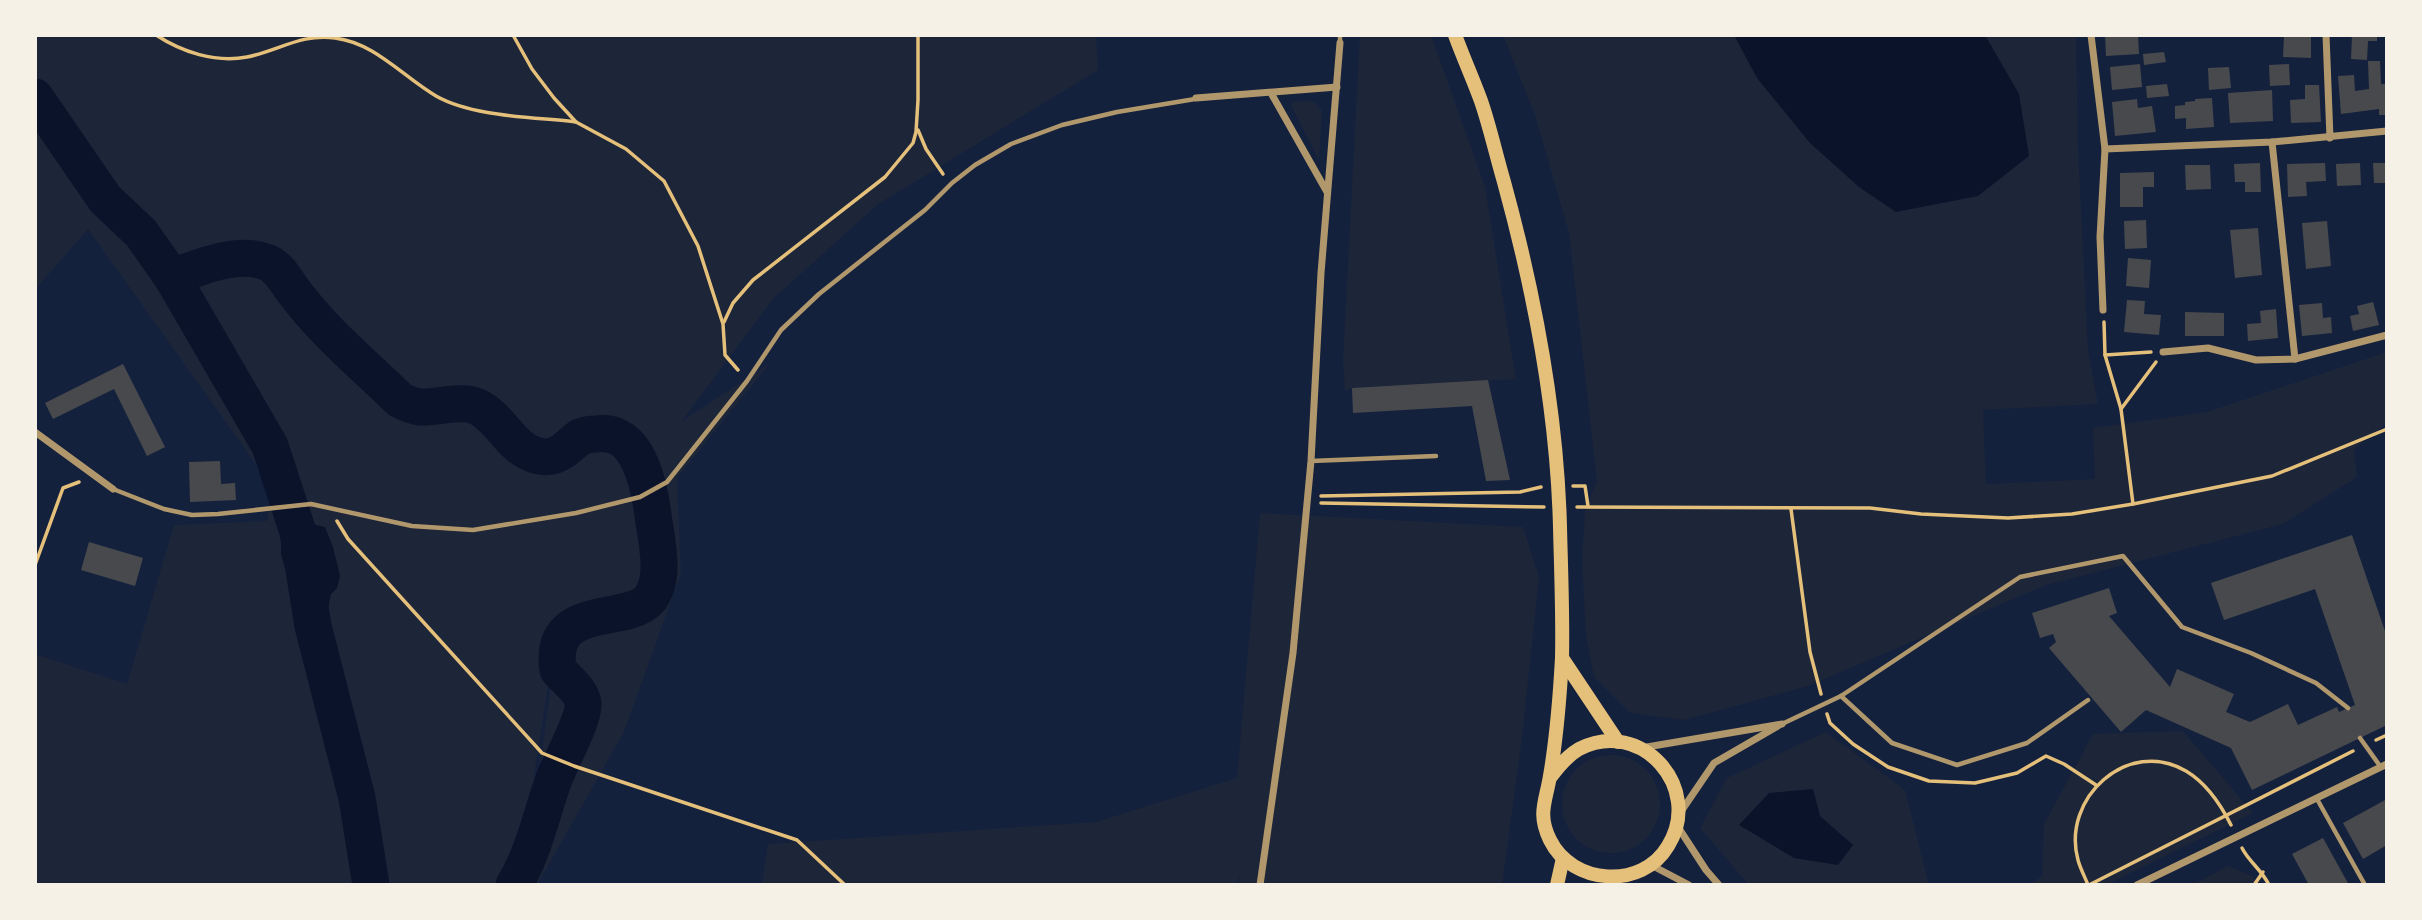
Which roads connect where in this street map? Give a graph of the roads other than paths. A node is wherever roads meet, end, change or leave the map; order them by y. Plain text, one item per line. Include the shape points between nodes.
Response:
1 (1455, 35) edge
2 (2091, 35) edge
3 (2326, 35) edge
4 (1340, 39) edge
5 (1337, 87) junction
6 (1271, 93) junction
7 (1196, 99) joint
8 (2387, 131) edge
9 (2330, 138) junction
10 (2272, 142) junction
11 (2105, 149) junction
12 (1327, 192) junction
13 (2104, 310) road end
14 (2387, 335) edge
15 (2163, 352) road end
16 (2295, 359) junction
17 (35, 432) edge
18 (1436, 456) dead end
19 (1311, 461) junction
20 (113, 489) joint
21 (1562, 658) junction
22 (1841, 696) junction
23 (2088, 700) dead end
24 (2348, 708) dead end
25 (1782, 724) junction
26 (2360, 738) dead end
27 (1618, 742) junction
28 (1641, 748) junction
29 (2383, 765) edge
30 (1550, 778) junction
31 (2317, 799) junction
32 (1678, 821) junction
33 (1563, 858) junction
34 (1651, 865) junction
35 (1615, 881) edge
36 (1260, 885) edge
37 (1557, 885) edge
38 (1689, 885) edge
39 (1719, 885) edge
40 (2137, 885) edge
41 (2365, 885) edge

1 - 21 main road via 1482,103 1523,250 1546,368 1556,440
2 - 11 street
3 - 9 street
4 - 5 street
5 - 6 street
5 - 12 street
6 - 7 street
6 - 12 street
7 - 20 lane via 1062,125 1011,144 975,166 818,294 781,330 667,482 640,497 473,530 412,526 311,504 192,514 164,509
8 - 9 street
9 - 10 street
10 - 11 street
10 - 16 street
11 - 13 street via 2100,237
12 - 19 street
14 - 16 street
15 - 16 street via 2208,348 2256,360
17 - 20 street
18 - 19 lane
19 - 36 street via 1293,653
21 - 27 main road
21 - 30 main road
22 - 23 lane via 1892,743 1957,765 2027,743
22 - 24 lane via 2020,577 2123,556 2182,627 2316,683
22 - 25 lane
25 - 28 street
25 - 32 street via 1714,763
26 - 29 lane
27 - 28 main road
27 - 30 main road via 1578,749
28 - 32 main road via 1662,764 1676,788
29 - 31 street
30 - 33 main road via 1544,820 1550,841
31 - 40 street
31 - 41 lane
32 - 34 main road via 1667,848
32 - 39 street
33 - 35 main road via 1588,874
33 - 37 main road
34 - 35 main road
34 - 38 street

